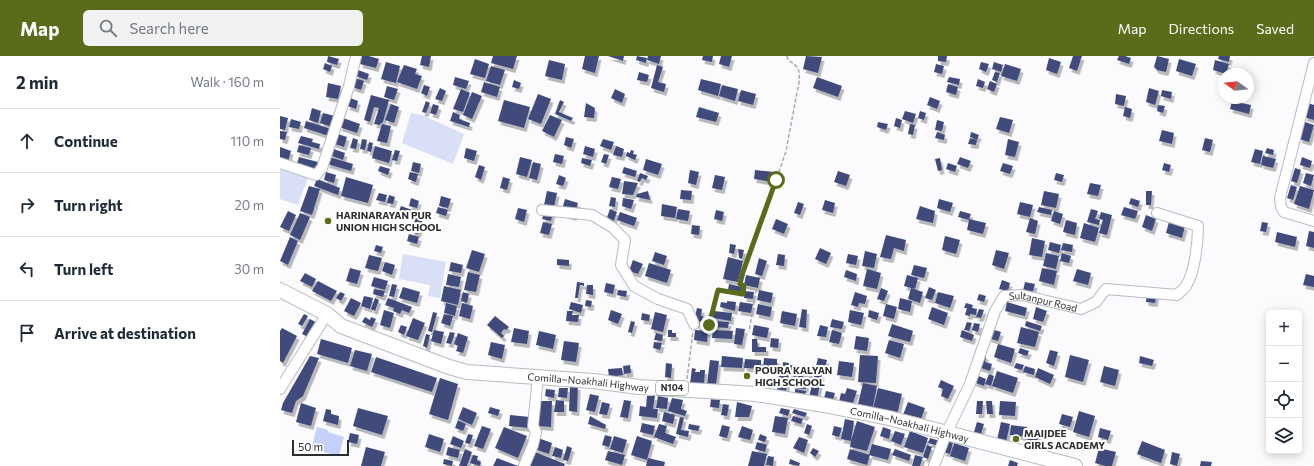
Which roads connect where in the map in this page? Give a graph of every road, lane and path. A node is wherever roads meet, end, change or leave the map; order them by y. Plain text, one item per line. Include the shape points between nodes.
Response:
1 (356, 56) edge
2 (787, 56) edge
3 (1314, 63) edge
4 (280, 164) edge
5 (542, 210) dead end
6 (1157, 213) dead end
7 (1314, 221) edge
8 (744, 286) junction
9 (280, 290) edge
10 (328, 314) junction
11 (694, 324) junction
12 (749, 332) dead end
13 (538, 378) junction
14 (280, 389) edge
15 (686, 389) junction
16 (946, 434) junction
17 (524, 466) edge
18 (934, 466) edge
19 (1075, 466) edge

1 - 4 street via 349,86 322,168 316,175
2 - 8 path via 788,60 797,65 800,72 786,151 743,272 740,284
3 - 7 street via 1280,198 1284,212
5 - 11 street via 592,215 612,227 625,240 621,265 634,286 687,310
6 - 16 street, Sultanpur Road via 1198,226 1198,244 1186,286 1177,295 1106,289 1096,302 1081,309 1022,295 1004,296 995,311 970,384
8 - 11 path via 743,294 718,290 709,325
8 - 12 path via 756,290
9 - 10 highway, Comilla–Noakhali Highway / N104
10 - 13 highway, Comilla–Noakhali Highway / N104 via 341,326 449,367 467,372
10 - 14 street
11 - 15 path
13 - 15 highway, Comilla–Noakhali Highway / N104
13 - 17 street via 533,426 536,432
15 - 16 highway, Comilla–Noakhali Highway / N104 via 756,394 824,405 889,418
16 - 18 street
16 - 19 highway, Comilla–Noakhali Highway / N104

